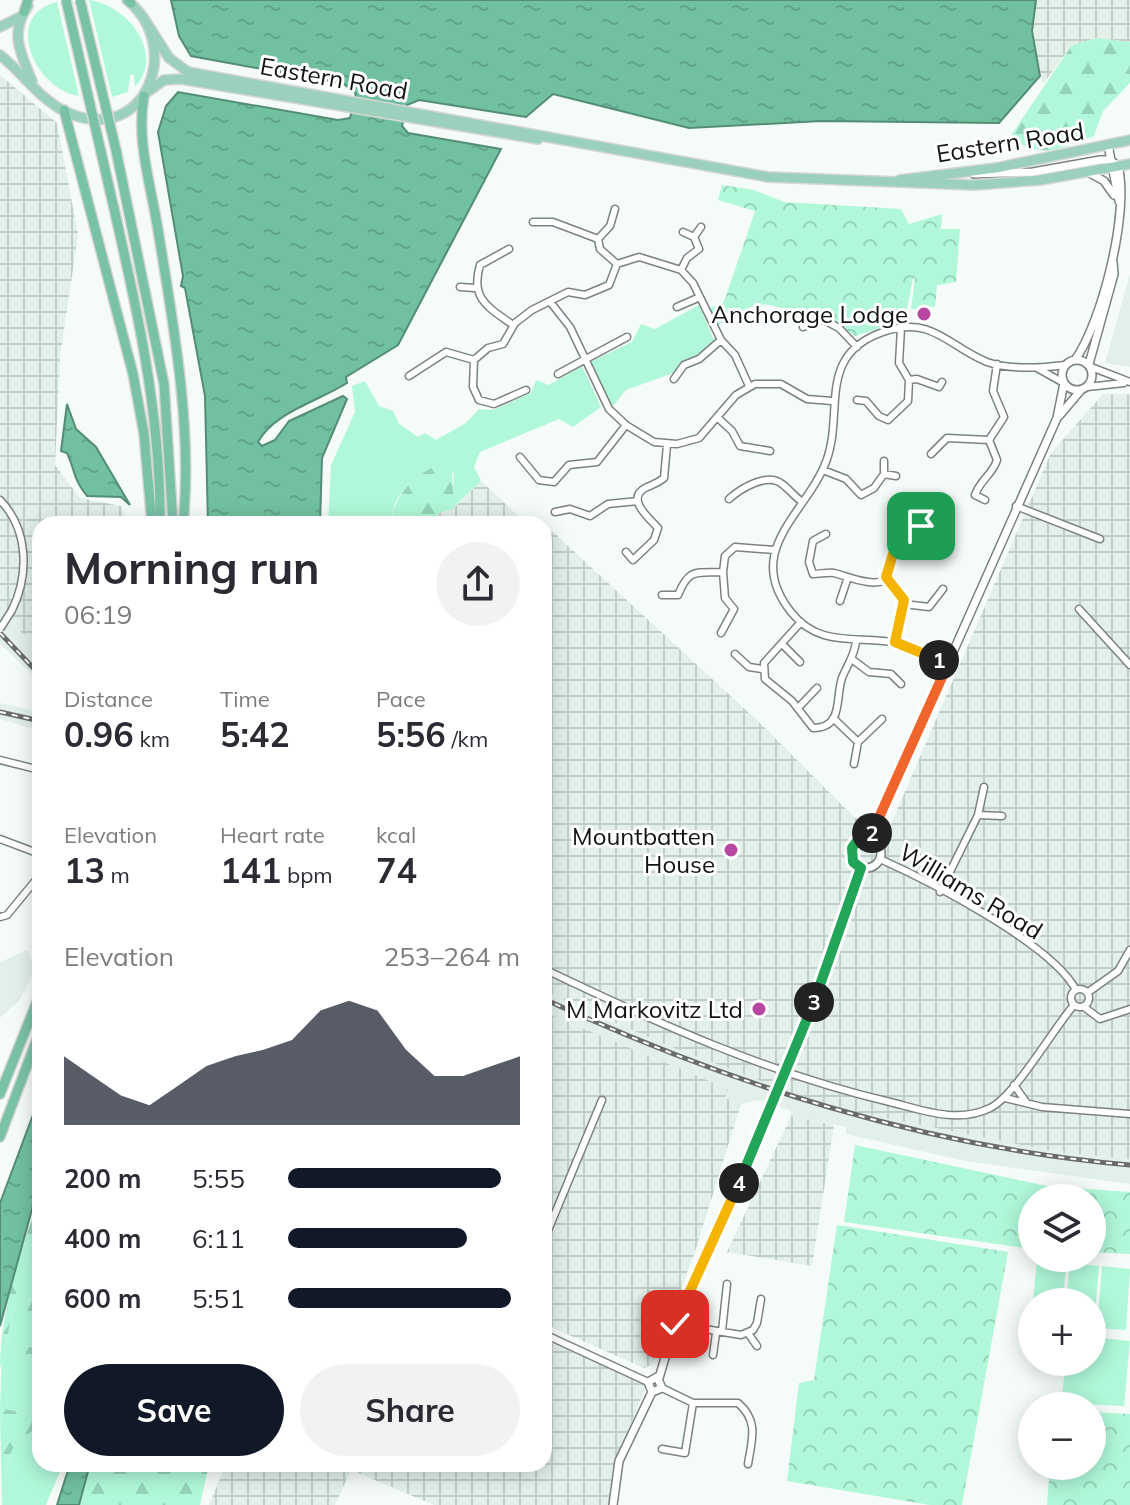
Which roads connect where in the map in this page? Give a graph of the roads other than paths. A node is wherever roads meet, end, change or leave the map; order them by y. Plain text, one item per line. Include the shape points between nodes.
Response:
1 (30, 0) edge
2 (66, 0) edge
3 (80, 0) edge
4 (128, 1) edge
5 (22, 14) junction
6 (143, 17) junction
7 (0, 27) edge
8 (0, 55) edge
9 (35, 88) junction
10 (145, 94) junction
11 (315, 98) junction
12 (64, 110) junction
13 (1130, 140) edge
14 (1108, 145) junction
15 (1130, 164) edge
16 (1113, 165) junction
17 (1086, 172) junction
18 (964, 173) junction
19 (896, 181) junction
20 (1119, 203) junction
21 (615, 209) dead end
22 (533, 222) dead end
23 (701, 227) dead end
24 (683, 232) dead end
25 (694, 237) junction
26 (598, 239) junction
27 (509, 249) dead end
28 (1113, 261) junction
29 (617, 264) junction
30 (681, 270) junction
31 (460, 287) dead end
32 (475, 288) junction
33 (700, 297) junction
34 (551, 303) junction
35 (677, 307) dead end
36 (513, 325) junction
37 (803, 327) dead end
38 (901, 328) junction
39 (627, 337) dead end
40 (721, 340) junction
41 (857, 347) junction
42 (584, 359) junction
43 (474, 360) junction
44 (1075, 360) junction
45 (997, 364) junction
46 (1065, 365) junction
47 (1090, 365) junction
48 (1037, 368) junction
49 (558, 374) dead end
50 (409, 376) dead end
51 (674, 379) dead end
52 (909, 380) junction
53 (942, 382) dead end
54 (1063, 382) junction
55 (1129, 382) edge
56 (749, 386) junction
57 (1084, 389) junction
58 (526, 390) dead end
59 (479, 400) junction
60 (857, 400) dead end
61 (832, 401) junction
62 (470, 406) dead end
63 (718, 418) junction
64 (1057, 418) junction
65 (626, 425) junction
66 (989, 440) junction
67 (667, 445) junction
68 (770, 451) dead end
69 (931, 454) dead end
70 (520, 457) dead end
71 (884, 461) dead end
72 (823, 470) junction
73 (884, 474) junction
74 (896, 476) dead end
75 (729, 499) dead end
76 (0, 500) edge
77 (985, 500) dead end
78 (638, 501) junction
79 (801, 501) junction
80 (1016, 506) junction
81 (555, 512) dead end
82 (151, 516) edge
83 (160, 516) edge
84 (172, 516) edge
85 (183, 516) edge
86 (826, 534) dead end
87 (1100, 539) dead end
88 (775, 550) junction
89 (626, 552) dead end
90 (940, 552) dead end
91 (723, 572) junction
92 (847, 580) junction
93 (887, 580) junction
94 (943, 589) dead end
95 (662, 595) dead end
96 (840, 601) dead end
97 (904, 604) junction
98 (1079, 609) dead end
99 (801, 622) junction
100 (0, 629) edge
101 (721, 633) dead end
102 (856, 642) junction
103 (895, 642) junction
104 (782, 644) junction
105 (735, 654) dead end
106 (853, 660) junction
107 (800, 662) dead end
108 (948, 664) junction
109 (1130, 665) edge
110 (762, 669) junction
111 (901, 684) dead end
112 (817, 688) dead end
113 (798, 708) junction
114 (833, 718) junction
115 (882, 719) dead end
116 (858, 742) junction
117 (0, 760) edge
118 (854, 764) dead end
119 (32, 768) edge
120 (984, 787) dead end
121 (978, 815) junction
122 (1002, 816) dead end
123 (0, 839) edge
124 (870, 839) junction
125 (32, 851) edge
126 (880, 859) junction
127 (861, 868) junction
128 (32, 885) edge
129 (940, 892) junction
130 (0, 917) edge
131 (1130, 950) edge
132 (552, 973) edge
133 (1076, 990) junction
134 (1087, 993) junction
135 (1074, 1005) junction
136 (1084, 1007) junction
137 (1130, 1009) edge
138 (32, 1014) edge
139 (32, 1052) edge
140 (1014, 1085) junction
141 (0, 1094) edge
142 (1005, 1098) junction
143 (602, 1100) dead end
144 (1029, 1104) junction
145 (1130, 1114) edge
146 (0, 1137) edge
147 (552, 1221) edge
148 (727, 1284) dead end
149 (761, 1299) dead end
150 (675, 1324) junction
151 (719, 1332) junction
152 (748, 1333) junction
153 (552, 1338) edge
154 (757, 1346) dead end
155 (713, 1355) dead end
156 (659, 1378) junction
157 (648, 1382) junction
158 (662, 1388) junction
159 (652, 1392) junction
160 (693, 1403) junction
161 (662, 1449) dead end
162 (748, 1464) dead end
163 (613, 1505) edge

1 - 5 highway
2 - 83 highway, bridge via 152,386
3 - 84 highway, bridge via 164,384
4 - 6 main road, Eastern Road
5 - 7 main road
5 - 9 main road via 19,51
6 - 10 main road via 156,60
6 - 11 main road, Eastern Road via 169,58 184,70
8 - 9 main road
9 - 12 main road
10 - 11 main road, Eastern Road via 175,78
10 - 12 main road, Eastern Road via 124,113 105,118
10 - 85 highway via 140,134 171,309 180,392
11 - 19 main road, Eastern Road via 527,140 768,177
12 - 82 highway via 133,374
13 - 14 main road, Eastern Road
14 - 16 street
14 - 18 main road, Eastern Road
15 - 16 main road, Eastern Road
16 - 17 main road, Eastern Road
16 - 18 street
16 - 20 street via 1122,183
17 - 19 main road, Eastern Road via 1004,184
17 - 20 street via 1104,181
18 - 19 main road, Eastern Road
20 - 28 street
21 - 26 street via 610,226
22 - 26 street via 553,222
23 - 25 street
24 - 25 street
25 - 30 street via 699,249
26 - 29 street via 600,249
27 - 32 street via 480,265
28 - 44 street
28 - 47 street
29 - 30 street via 639,257
29 - 34 street via 609,285 585,295 572,291
30 - 33 street
31 - 32 street
32 - 36 street via 484,306
33 - 35 street
33 - 40 street
34 - 36 street
34 - 42 street via 569,324
36 - 43 street via 503,344
37 - 41 street via 822,319
38 - 41 street
38 - 45 street via 939,333
38 - 52 street via 899,363
39 - 42 street
40 - 51 street via 684,365
40 - 56 street via 735,355
41 - 61 street via 839,374
42 - 49 street
42 - 65 street via 609,409
43 - 50 street via 449,352
43 - 59 street via 473,387
44 - 46 street
44 - 47 street
45 - 48 street
45 - 66 street via 993,391 1004,417
46 - 48 street
46 - 54 street
47 - 55 street
47 - 57 street via 1092,378
48 - 54 street
52 - 53 street via 939,387
52 - 60 street via 909,399 890,419
54 - 57 street
54 - 64 street
55 - 57 street
56 - 61 street via 781,384 807,399
56 - 63 street
57 - 64 street
58 - 59 street via 494,404
59 - 62 street
61 - 72 street
63 - 67 street via 694,441
63 - 68 street via 740,446
64 - 80 street
65 - 67 street
65 - 70 street via 597,462 569,465 554,482 539,480
66 - 69 street via 947,438
66 - 77 street via 997,463 974,498
67 - 78 street via 664,478 642,490
71 - 73 street
72 - 73 street via 846,479 861,495
72 - 79 street
73 - 74 street
75 - 79 street via 744,486 773,480
76 - 100 street, bridge via 13,519 23,551 21,592
78 - 81 street via 611,503 590,516 570,509
78 - 89 street via 641,512 658,528 654,540 633,560
79 - 88 street
80 - 87 street
80 - 108 street
86 - 92 street via 813,541 812,572
88 - 91 street via 735,547 725,556
88 - 99 street via 781,595
90 - 93 street via 939,540 930,530 909,524 899,532
91 - 95 street via 691,574 678,595
91 - 101 street via 725,598 734,609
92 - 93 street
92 - 96 street
93 - 97 street via 902,594
94 - 97 street via 929,607
97 - 103 street
98 - 109 street
99 - 102 street via 825,637
99 - 104 street
102 - 103 street
102 - 106 street
103 - 108 street
104 - 107 street
104 - 110 street
105 - 110 street via 749,667
106 - 111 street via 869,672 891,674
106 - 114 street via 842,677 841,704
108 - 124 street
110 - 113 street via 765,679
112 - 113 street
113 - 114 street via 815,729
114 - 116 street
115 - 116 street
116 - 118 street
117 - 119 street
120 - 121 street
121 - 122 street
121 - 129 street
123 - 125 street
124 - 126 street via 878,844
124 - 127 street via 857,841 852,848 853,862
126 - 127 street
126 - 129 street, Williams Road
127 - 150 street, bridge via 794,1051
128 - 130 street
129 - 133 street, Williams Road via 1017,935 1056,965
131 - 134 street via 1118,971
132 - 142 street via 709,1046 812,1083 943,1115 969,1115
133 - 134 street
133 - 135 street
134 - 136 street
135 - 136 street
135 - 140 street
136 - 137 street via 1100,1019
138 - 141 highway
139 - 146 highway
140 - 142 street
140 - 144 street
142 - 144 street
143 - 147 street
144 - 145 street
148 - 151 street
149 - 152 street via 757,1323
150 - 151 street
150 - 156 street
151 - 152 street
151 - 155 street
152 - 154 street
153 - 157 street
156 - 157 street
156 - 158 street
157 - 159 street
158 - 159 street
158 - 160 street
159 - 163 street via 619,1461
160 - 161 street via 685,1453
160 - 162 street via 728,1401 750,1413 754,1426

